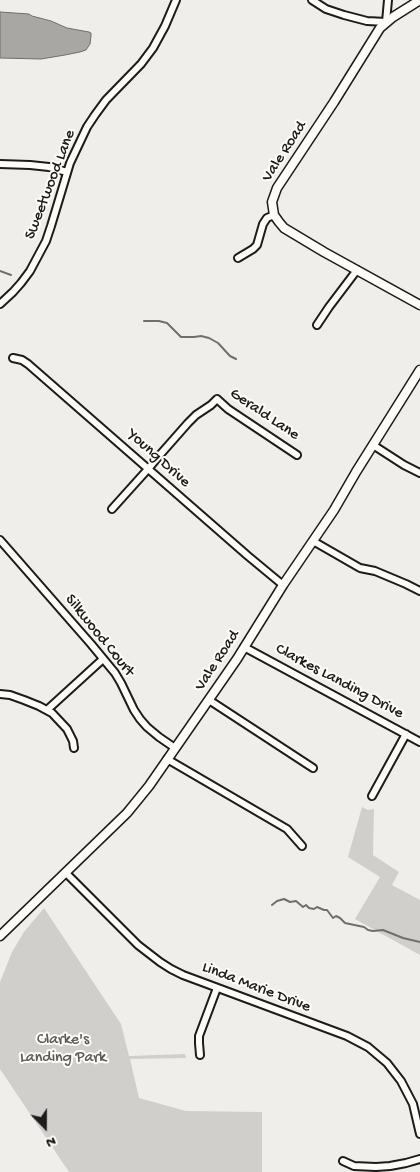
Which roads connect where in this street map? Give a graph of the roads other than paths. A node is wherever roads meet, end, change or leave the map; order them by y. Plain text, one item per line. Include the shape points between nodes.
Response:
1 (176, 0) edge
2 (312, 0) edge
3 (388, 0) edge
4 (420, 0) edge
5 (386, 22) junction
6 (0, 164) edge
7 (67, 172) junction
8 (274, 214) junction
9 (238, 258) dead end
10 (357, 270) junction
11 (0, 304) edge
12 (420, 306) edge
13 (317, 325) dead end
14 (13, 358) dead end
15 (420, 370) edge
16 (373, 445) junction
17 (297, 455) dead end
18 (148, 469) junction
19 (420, 473) edge
20 (112, 509) dead end
21 (0, 540) edge
22 (313, 541) junction
23 (283, 585) junction
24 (420, 591) edge
25 (244, 647) junction
26 (103, 659) junction
27 (0, 694) edge
28 (209, 700) junction
29 (47, 710) junction
30 (406, 734) junction
31 (420, 742) edge
32 (74, 748) dead end
33 (175, 748) junction
34 (167, 759) junction
35 (313, 768) dead end
36 (372, 796) dead end
37 (302, 846) dead end
38 (66, 873) junction
39 (0, 936) edge
40 (217, 988) junction
41 (200, 1055) dead end
42 (420, 1134) edge
43 (420, 1159) edge
44 (343, 1161) dead end

1 - 7 street, Sweetwood Lane via 153,48 95,115
2 - 5 street via 344,15
3 - 5 street
4 - 5 main road, Vale Road
5 - 8 main road, Vale Road via 277,188 272,202
6 - 7 street via 27,164
7 - 11 street, Sweetwood Lane via 42,249 21,283
8 - 9 street via 263,224 257,245
8 - 10 main road via 284,228
10 - 12 main road
10 - 13 street
14 - 18 street, Young Drive via 28,364
15 - 16 main road, Vale Road
16 - 19 street
16 - 22 main road, Vale Road
17 - 18 street, Gerald Lane via 217,400 188,423
18 - 20 street, Gerald Lane
18 - 23 street, Young Drive
21 - 26 street, Silkwood Court
22 - 23 main road, Vale Road
22 - 24 street via 360,568 375,571
23 - 25 main road, Vale Road
25 - 28 main road, Vale Road
25 - 30 street, Clarkes Landing Drive
26 - 29 street
26 - 33 street, Silkwood Court via 121,683 140,719
27 - 29 street
28 - 33 main road, Vale Road
28 - 35 street
29 - 32 street via 67,729
30 - 31 street, Clarkes Landing Drive
30 - 36 street
33 - 34 main road, Vale Road
34 - 37 street via 287,829
34 - 38 main road, Vale Road via 127,813
38 - 39 main road, Vale Road
38 - 40 street, Linda Marie Drive via 149,954 183,975
40 - 41 street via 199,1036
40 - 42 street, Linda Marie Drive via 347,1036 368,1047 402,1081 413,1104
43 - 44 street via 376,1167 354,1166

